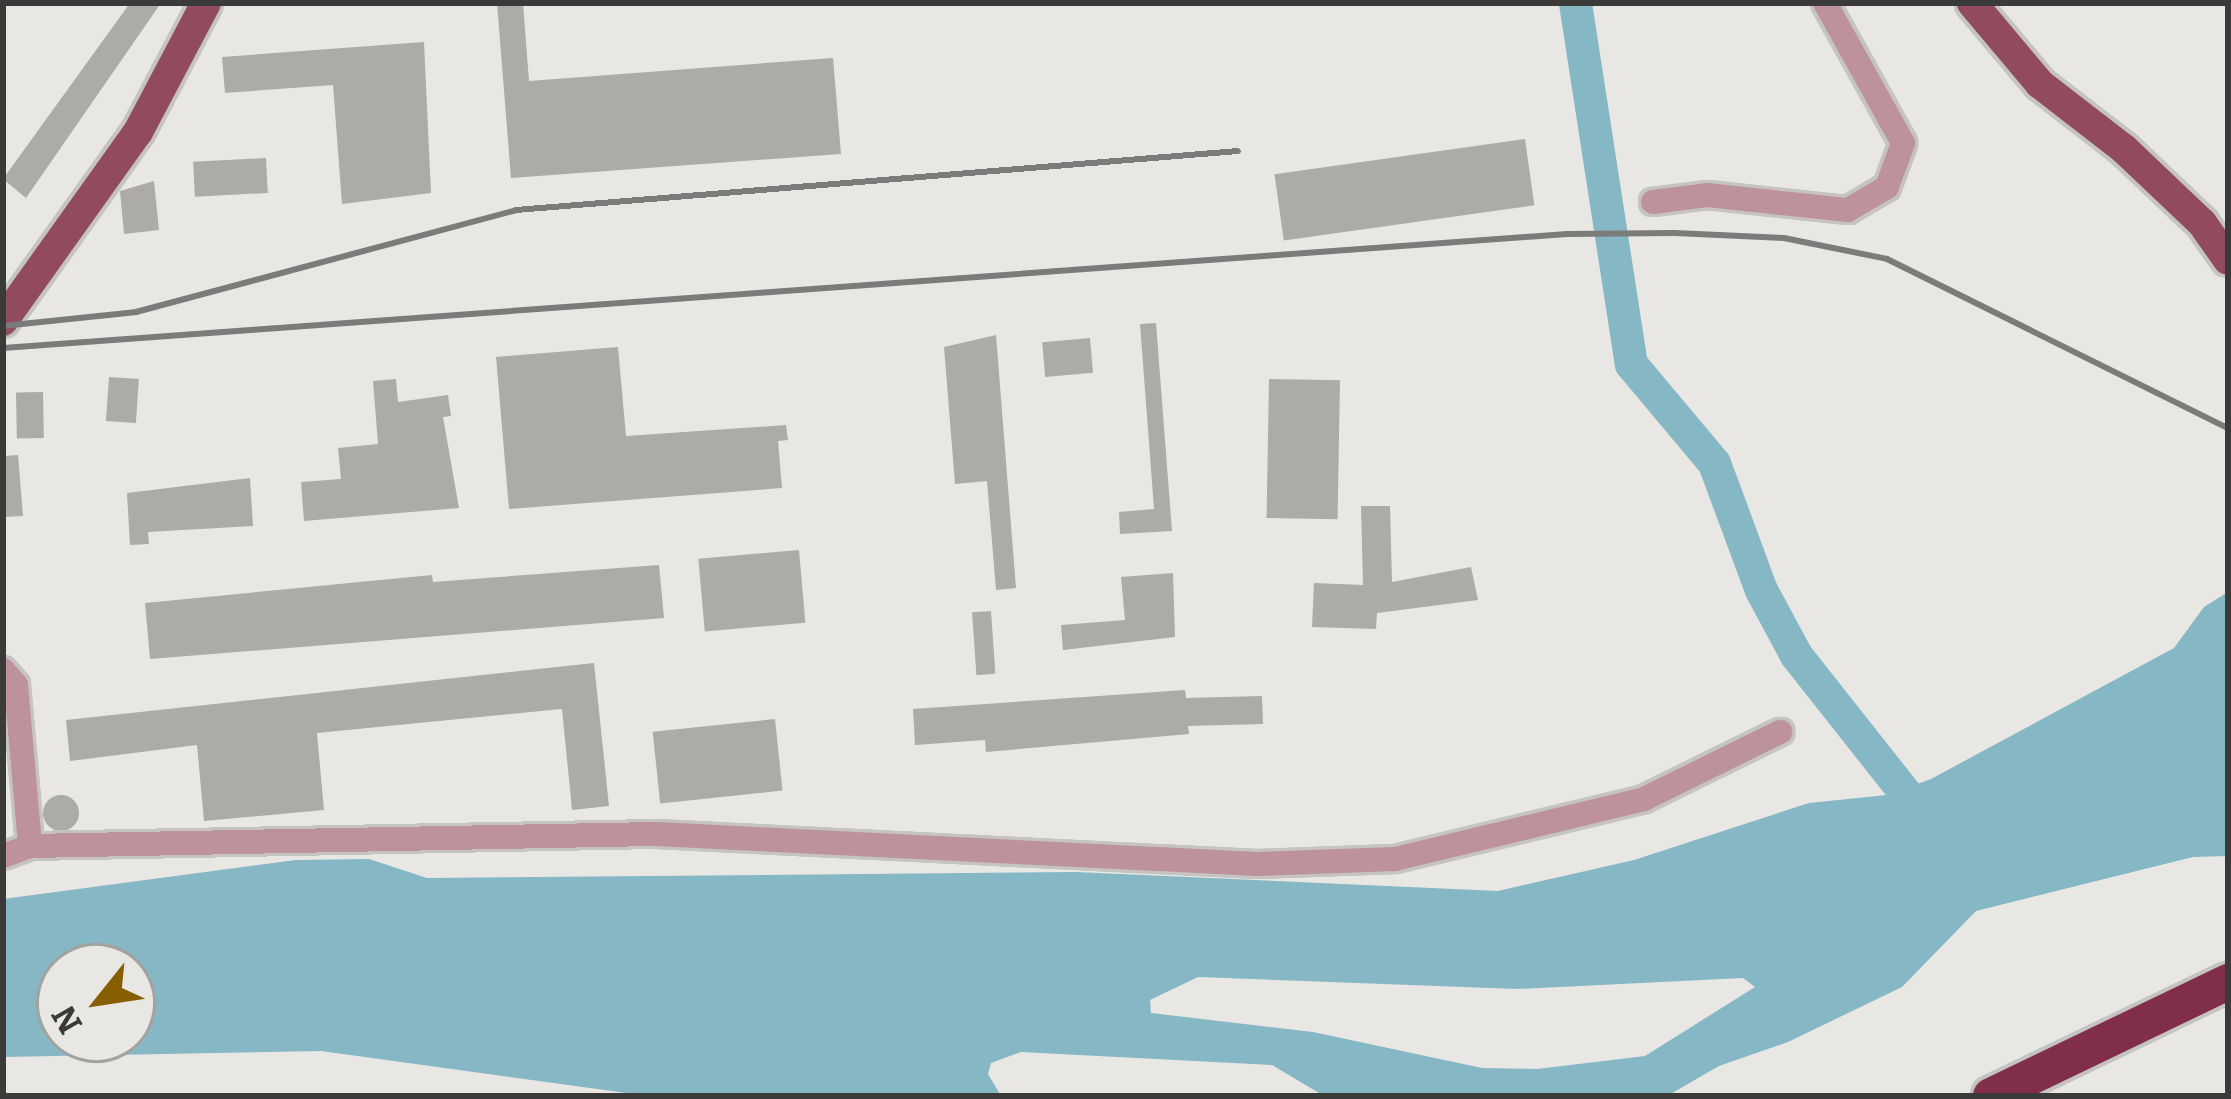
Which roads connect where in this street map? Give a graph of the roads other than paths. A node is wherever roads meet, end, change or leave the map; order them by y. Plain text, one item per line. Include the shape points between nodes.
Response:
1 (206, 3) edge
2 (1825, 3) edge
3 (1972, 3) edge
4 (1653, 202) dead end
5 (2228, 260) edge
6 (8, 309) edge
7 (3, 670) edge
8 (1780, 732) dead end
9 (30, 846) junction
10 (3, 856) edge
11 (2228, 982) edge
12 (1991, 1096) edge

1 - 6 main road via 138,132
2 - 4 street via 1903,143 1887,187 1848,210 1707,195
3 - 5 main road via 2040,84 2124,149 2202,223
7 - 9 street via 16,685
8 - 9 street via 1644,800 1395,859 1257,864 657,834
9 - 10 street
11 - 12 highway

